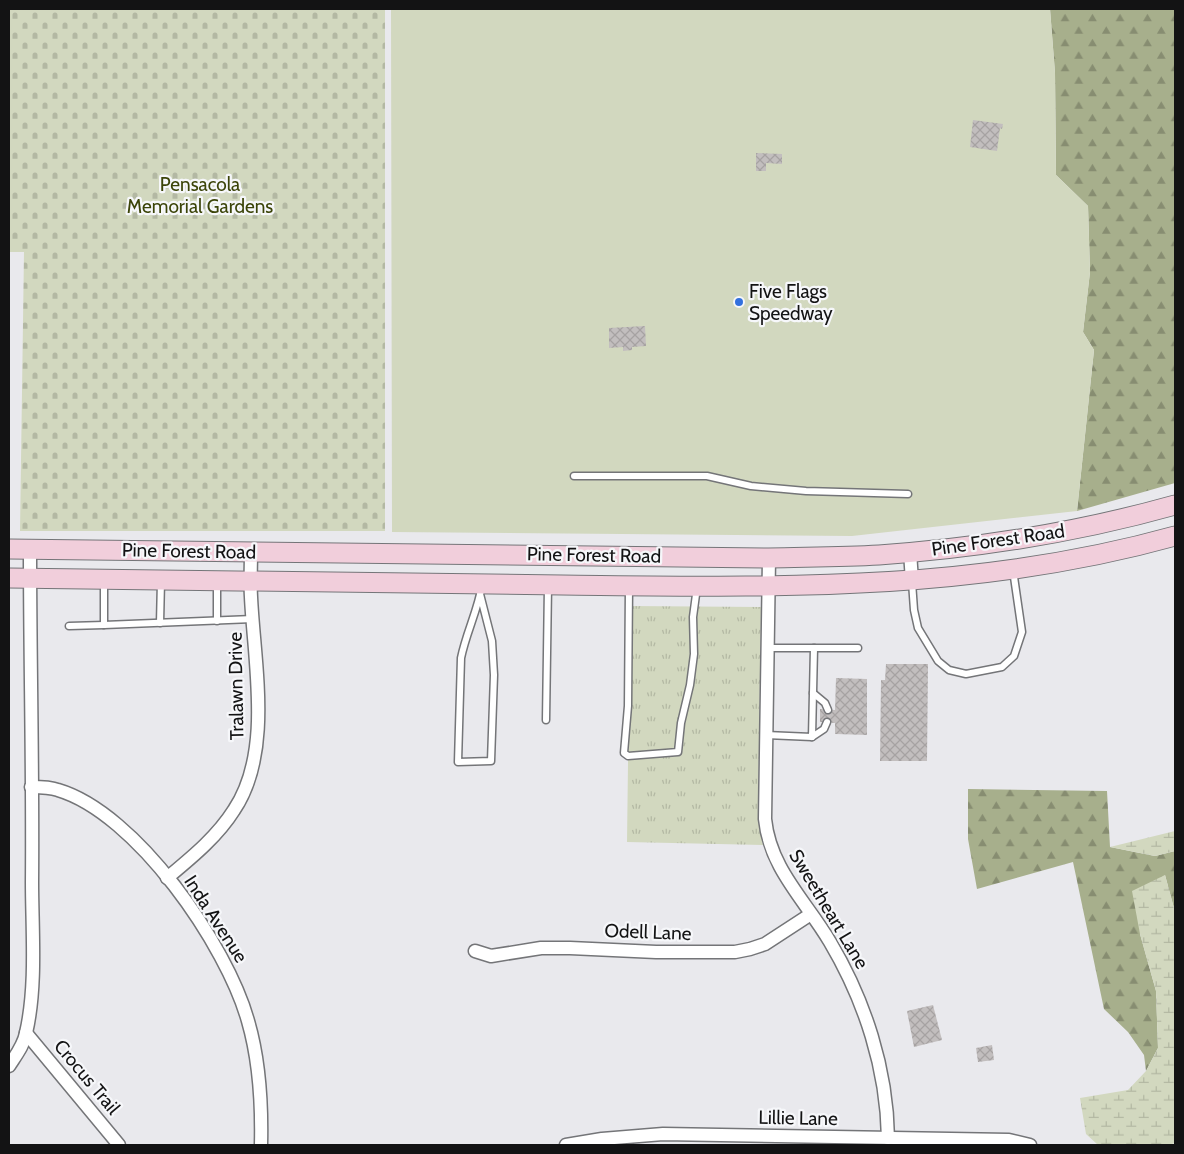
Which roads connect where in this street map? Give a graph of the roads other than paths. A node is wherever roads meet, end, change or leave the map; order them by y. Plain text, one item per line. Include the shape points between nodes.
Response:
1 (574, 476) dead end
2 (908, 494) dead end
3 (1175, 505) edge
4 (1175, 536) edge
5 (9, 549) edge
6 (30, 549) junction
7 (251, 552) junction
8 (319, 552) junction
9 (910, 552) junction
10 (572, 555) junction
11 (769, 558) junction
12 (1013, 570) junction
13 (9, 578) edge
14 (30, 578) junction
15 (104, 579) junction
16 (161, 580) junction
17 (218, 580) junction
18 (251, 581) junction
19 (912, 581) junction
20 (319, 582) junction
21 (548, 585) junction
22 (572, 585) junction
23 (629, 586) junction
24 (697, 586) junction
25 (769, 587) junction
26 (481, 589) junction
27 (253, 619) junction
28 (217, 620) junction
29 (160, 623) junction
30 (104, 625) junction
31 (69, 626) dead end
32 (768, 642) junction
33 (814, 648) junction
34 (858, 648) dead end
35 (813, 693) junction
36 (828, 710) dead end
37 (546, 720) dead end
38 (827, 722) dead end
39 (766, 735) junction
40 (812, 737) junction
41 (31, 786) junction
42 (167, 878) junction
43 (811, 914) junction
44 (475, 951) dead end
45 (26, 1033) junction
46 (9, 1066) edge
47 (892, 1141) edge
48 (119, 1145) edge
49 (261, 1145) edge
50 (566, 1145) edge
51 (1030, 1145) edge

1 - 2 lane via 707,476 751,486
3 - 9 main road, Pine Forest Road via 1075,529
4 - 12 main road, Pine Forest Road via 1094,556
5 - 6 main road, Pine Forest Road
6 - 7 main road, Pine Forest Road
6 - 14 street
7 - 8 main road, Pine Forest Road
7 - 18 street, Tralawn Drive
8 - 10 main road, Pine Forest Road
8 - 20 main road
9 - 11 main road, Pine Forest Road
9 - 19 street
10 - 11 main road, Pine Forest Road
10 - 22 main road
11 - 25 street, Sweetheart Lane
12 - 19 main road, Pine Forest Road
12 - 19 lane via 1022,632 1014,656 1002,667 966,674 949,670 938,661 918,628
13 - 14 main road, Pine Forest Road
14 - 15 main road, Pine Forest Road
14 - 41 street
15 - 16 main road, Pine Forest Road
15 - 30 lane
16 - 17 main road, Pine Forest Road
16 - 29 lane
17 - 18 main road, Pine Forest Road
17 - 28 lane
18 - 20 main road, Pine Forest Road
18 - 27 street, Tralawn Drive
19 - 25 main road, Pine Forest Road
20 - 26 main road, Pine Forest Road
21 - 22 main road, Pine Forest Road
21 - 26 main road, Pine Forest Road
21 - 37 lane
22 - 23 main road, Pine Forest Road
23 - 24 main road, Pine Forest Road
23 - 24 lane via 628,706 624,753 628,756 678,752 694,654
24 - 25 main road, Pine Forest Road
25 - 32 street, Sweetheart Lane
26 - 26 lane via 461,658 458,762 491,761 494,675 492,641
27 - 28 lane
27 - 42 street, Tralawn Drive via 258,699 252,770 234,811 208,841
28 - 29 lane
29 - 30 lane
30 - 31 lane
32 - 33 lane
32 - 39 street, Sweetheart Lane
33 - 34 lane
33 - 35 lane
35 - 36 lane
35 - 40 lane
38 - 40 lane via 824,729
39 - 40 lane
39 - 43 street, Sweetheart Lane via 765,819 768,839 786,879
41 - 42 street, Inda Avenue via 56,789 103,814 134,840
41 - 45 street via 32,970
42 - 49 street, Inda Avenue via 212,940 248,1018 259,1072
43 - 44 street, Odell Lane via 766,944 735,952 542,948 491,956
43 - 47 street, Sweetheart Lane via 845,968 866,1020 882,1078
45 - 46 street
45 - 48 street, Crocus Trail
47 - 50 street, Lillie Lane via 663,1134
47 - 51 street, Lillie Lane via 1010,1140

